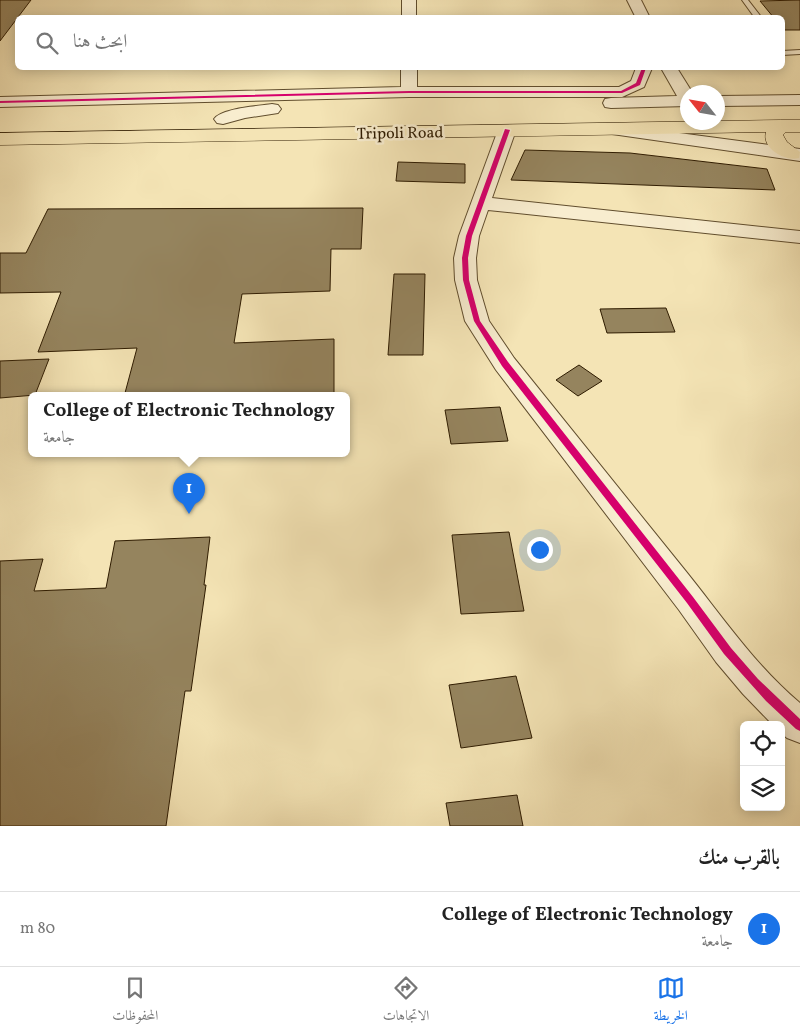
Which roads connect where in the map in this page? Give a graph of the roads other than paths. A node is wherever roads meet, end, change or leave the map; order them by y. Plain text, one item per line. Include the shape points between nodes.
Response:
1 (409, 0) edge
2 (634, 0) edge
3 (745, 0) edge
4 (409, 15) edge
5 (642, 15) edge
6 (757, 15) edge
7 (785, 50) edge
8 (800, 52) edge
9 (409, 70) edge
10 (643, 70) edge
11 (670, 70) edge
12 (680, 87) edge
13 (408, 92) junction
14 (680, 100) edge
15 (800, 100) edge
16 (725, 101) edge
17 (0, 102) edge
18 (800, 110) edge
19 (680, 112) edge
20 (725, 112) edge
21 (222, 120) junction
22 (0, 123) edge
23 (781, 126) junction
24 (800, 126) edge
25 (605, 128) junction
26 (507, 130) junction
27 (0, 139) edge
28 (796, 155) edge
29 (481, 203) junction
30 (800, 237) edge
31 (800, 726) edge

1 - 4 street
2 - 5 street
3 - 6 lane
7 - 8 lane
9 - 13 street
10 - 13 street via 638,84 622,92
11 - 12 street
13 - 17 street
14 - 21 street via 274,108
15 - 16 street
18 - 20 highway
19 - 21 highway
21 - 22 highway
23 - 24 highway, Tripoli Road
23 - 25 highway, Tripoli Road
23 - 28 highway via 774,134 775,139
25 - 26 highway, Tripoli Road
25 - 28 street
26 - 27 highway, Tripoli Road
26 - 29 street
29 - 30 street
29 - 31 street via 469,236 466,280 477,321 488,341 742,670

